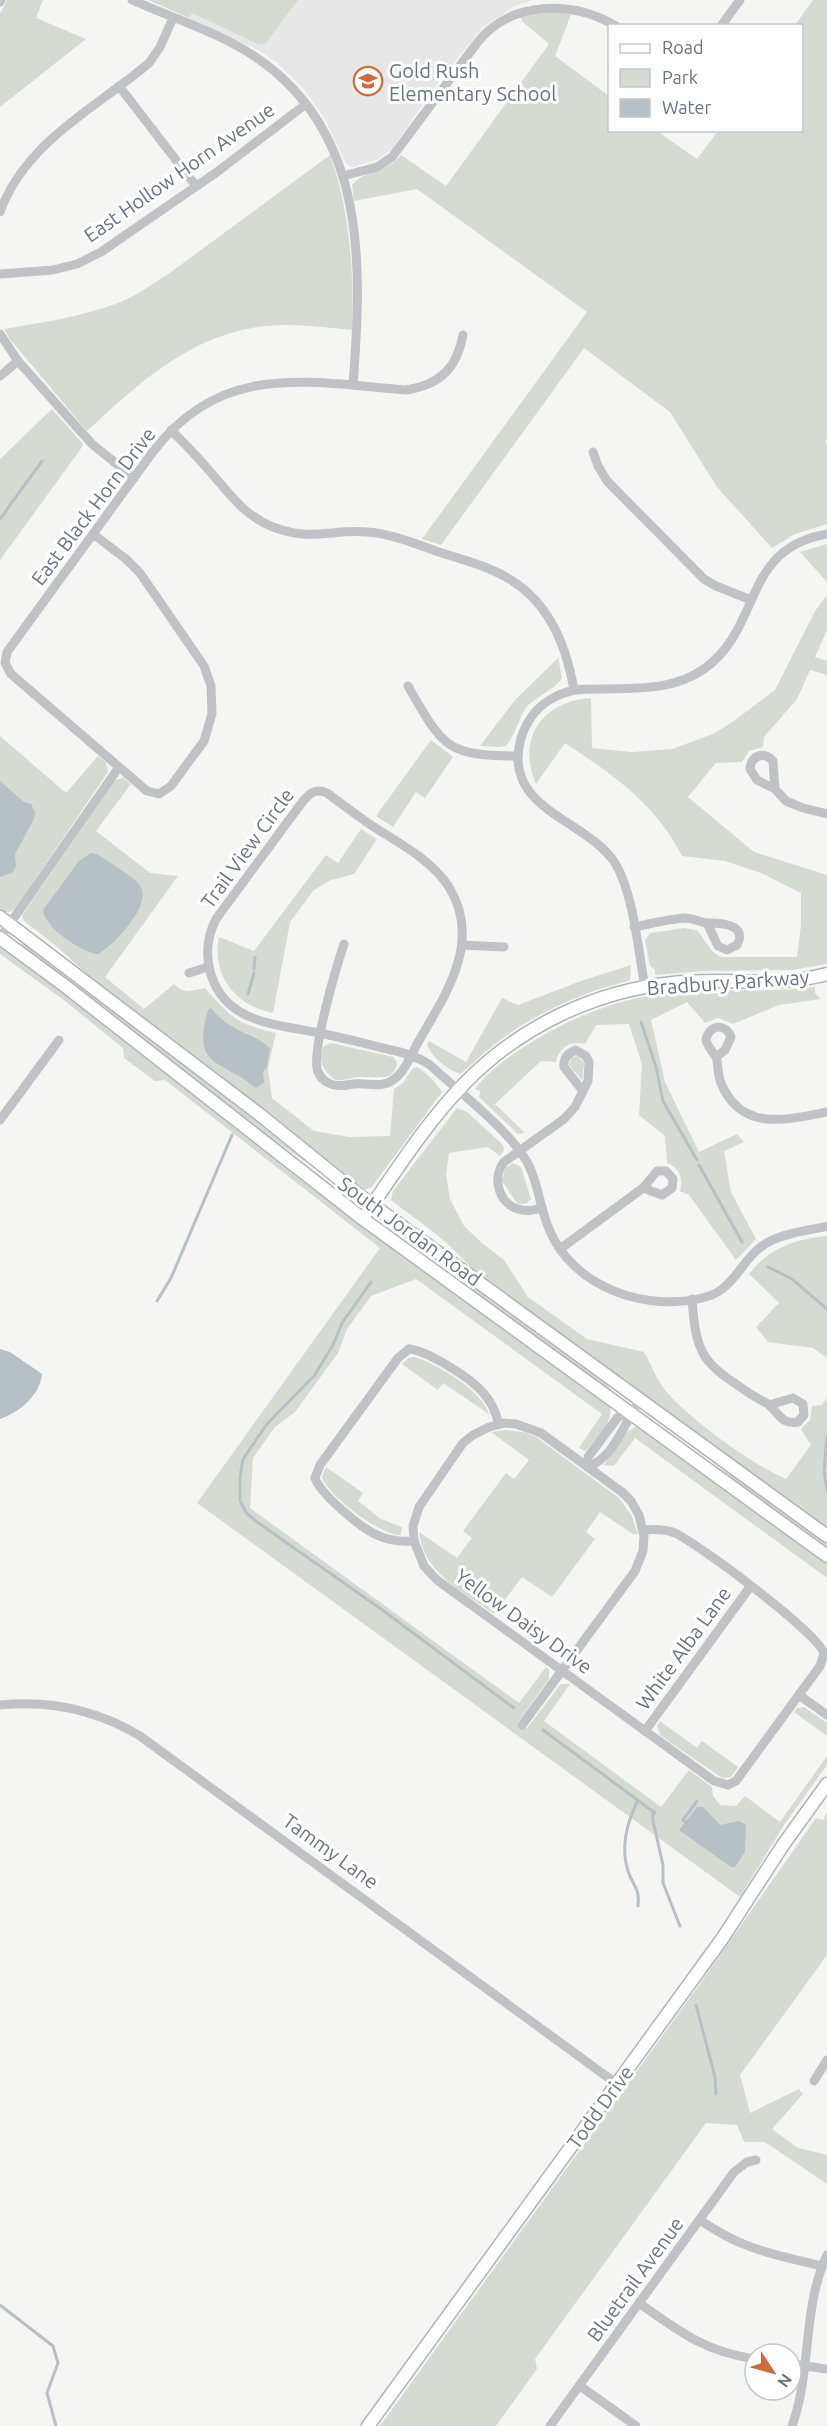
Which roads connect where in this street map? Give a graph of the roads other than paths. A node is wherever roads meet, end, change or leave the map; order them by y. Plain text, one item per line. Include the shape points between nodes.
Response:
1 (132, 0) edge
2 (740, 0) edge
3 (567, 3) edge
4 (173, 18) junction
5 (613, 24) edge
6 (722, 24) edge
7 (119, 86) junction
8 (306, 104) junction
9 (343, 176) junction
10 (196, 186) junction
11 (0, 212) edge
12 (0, 274) edge
13 (0, 334) edge
14 (463, 335) dead end
15 (18, 361) junction
16 (0, 376) edge
17 (353, 386) junction
18 (171, 430) junction
19 (593, 452) dead end
20 (134, 478) junction
21 (93, 534) junction
22 (827, 534) edge
23 (751, 600) junction
24 (2, 663) edge
25 (408, 686) dead end
26 (574, 690) junction
27 (519, 756) junction
28 (119, 766) junction
29 (776, 789) dead end
30 (827, 814) edge
31 (5, 921) edge
32 (707, 923) dead end
33 (633, 927) junction
34 (0, 938) edge
35 (344, 944) dead end
36 (462, 945) junction
37 (504, 947) dead end
38 (208, 967) junction
39 (189, 973) dead end
40 (826, 978) edge
41 (645, 987) junction
42 (321, 1033) junction
43 (59, 1040) dead end
44 (410, 1056) junction
45 (716, 1057) dead end
46 (458, 1090) junction
47 (582, 1090) dead end
48 (827, 1112) edge
49 (758, 1119) junction
50 (0, 1120) edge
51 (755, 1130) dead end
52 (520, 1151) junction
53 (643, 1188) dead end
54 (373, 1204) junction
55 (542, 1208) junction
56 (363, 1219) junction
57 (827, 1226) edge
58 (560, 1248) junction
59 (692, 1299) junction
60 (640, 1400) junction
61 (769, 1405) dead end
62 (630, 1413) junction
63 (499, 1424) junction
64 (588, 1467) junction
65 (644, 1530) junction
66 (827, 1536) edge
67 (414, 1541) junction
68 (827, 1556) edge
69 (750, 1587) junction
70 (825, 1654) edge
71 (562, 1671) junction
72 (798, 1695) junction
73 (0, 1705) edge
74 (827, 1715) edge
75 (522, 1725) dead end
76 (645, 1731) junction
77 (827, 1784) edge
78 (827, 2060) edge
79 (814, 2081) dead end
80 (617, 2084) junction
81 (756, 2160) dead end
82 (700, 2220) junction
83 (827, 2255) edge
84 (822, 2266) junction
85 (639, 2303) junction
86 (743, 2356) edge
87 (805, 2365) junction
88 (827, 2369) edge
89 (580, 2386) junction
90 (368, 2426) edge
91 (550, 2426) edge
92 (636, 2426) edge
93 (792, 2426) edge

1 - 4 street
2 - 6 street
3 - 5 street
3 - 9 street via 529,8 493,26 396,153 377,166
4 - 7 street via 153,58
4 - 8 street via 256,57 284,79
7 - 10 street
7 - 11 street via 37,151 16,178
8 - 9 street via 325,131
8 - 10 street, East Hollow Horn Avenue
9 - 17 street via 358,271
10 - 12 street, East Hollow Horn Avenue via 93,257 53,270
13 - 15 street
14 - 17 street, East Black Horn Drive via 455,361 430,384 406,390
15 - 16 street
15 - 20 street via 92,444
17 - 18 street, East Black Horn Drive via 286,381 246,387 207,403
18 - 20 street, East Black Horn Drive
18 - 26 street via 236,503 266,524 306,536 372,532 492,569 514,582 528,592 556,628
19 - 23 street via 614,488 704,579
20 - 21 street, East Black Horn Drive
21 - 24 street, East Black Horn Drive
21 - 28 street, East Black Horn Drive via 140,573 204,666 211,686 213,714 204,741 159,799
22 - 23 street via 805,540 782,553 765,572
23 - 26 street via 732,642 696,674 655,687
24 - 28 street, East Black Horn Drive
25 - 27 street via 430,724 450,745 473,754
26 - 27 street via 551,699 535,712 523,732
27 - 33 street via 523,778 538,804 599,845 614,863 625,885
28 - 31 street
29 - 30 street via 791,803
31 - 34 street
31 - 54 main road, South Jordan Road
32 - 33 street via 686,918
33 - 41 street
34 - 56 main road, South Jordan Road
35 - 42 street
36 - 37 street
36 - 38 street, Trail View Circle via 456,902 437,872 317,788 306,797 216,919 209,937
36 - 44 street, Trail View Circle via 453,979
38 - 39 street
38 - 42 street, Trail View Circle via 221,994 239,1011 264,1021
40 - 41 main road, Bradbury Parkway via 692,981
41 - 46 main road, Bradbury Parkway via 590,1002 539,1026 496,1055
42 - 44 street, Trail View Circle
42 - 44 street, Trail View Circle via 317,1071 337,1086 388,1083
43 - 50 street
44 - 46 street, Trail View Circle via 430,1065
45 - 49 street via 720,1082 727,1095
46 - 52 street, Trail View Circle
46 - 54 main road, Bradbury Parkway
47 - 52 street via 568,1115
48 - 49 street
49 - 51 street
52 - 55 street, Trail View Circle via 532,1173
52 - 55 street via 500,1167 498,1186 515,1208
53 - 58 street
54 - 56 main road, Bradbury Parkway
54 - 60 main road, South Jordan Road
55 - 58 street, Trail View Circle
56 - 62 main road, South Jordan Road
57 - 59 street, Trail View Circle via 768,1242 724,1288 710,1296
58 - 59 street, Trail View Circle via 587,1276 616,1292 649,1300
59 - 61 street via 696,1341 707,1360
60 - 62 street
60 - 66 main road, South Jordan Road
62 - 64 street via 627,1424 598,1464
62 - 68 main road, South Jordan Road
63 - 64 street via 533,1429
63 - 67 street via 470,1437 446,1467 419,1507 414,1520
63 - 67 street via 491,1403 478,1387 408,1347 311,1478 369,1531 395,1541
64 - 65 street via 627,1496
65 - 69 street via 661,1529 680,1535
65 - 71 street via 643,1551 635,1571
67 - 71 street, Yellow Daisy Drive via 421,1562 433,1577
69 - 70 street via 792,1618 819,1643
69 - 76 street, White Alba Lane
70 - 72 street
71 - 75 street
71 - 76 street, Yellow Daisy Drive
72 - 74 street
72 - 76 street, Yellow Daisy Drive via 728,1790
73 - 80 street, Tammy Lane via 33,1703 73,1708 104,1717 140,1736
77 - 80 main road, Todd Drive
78 - 79 street
80 - 90 main road, Todd Drive
81 - 82 street, Bluetrail Avenue via 734,2172
82 - 84 street via 748,2248
82 - 85 street, Bluetrail Avenue
83 - 84 street
84 - 87 street
85 - 86 street via 703,2345
85 - 89 street, Bluetrail Avenue
87 - 88 street
87 - 93 street
89 - 91 street, Bluetrail Avenue
89 - 92 street

